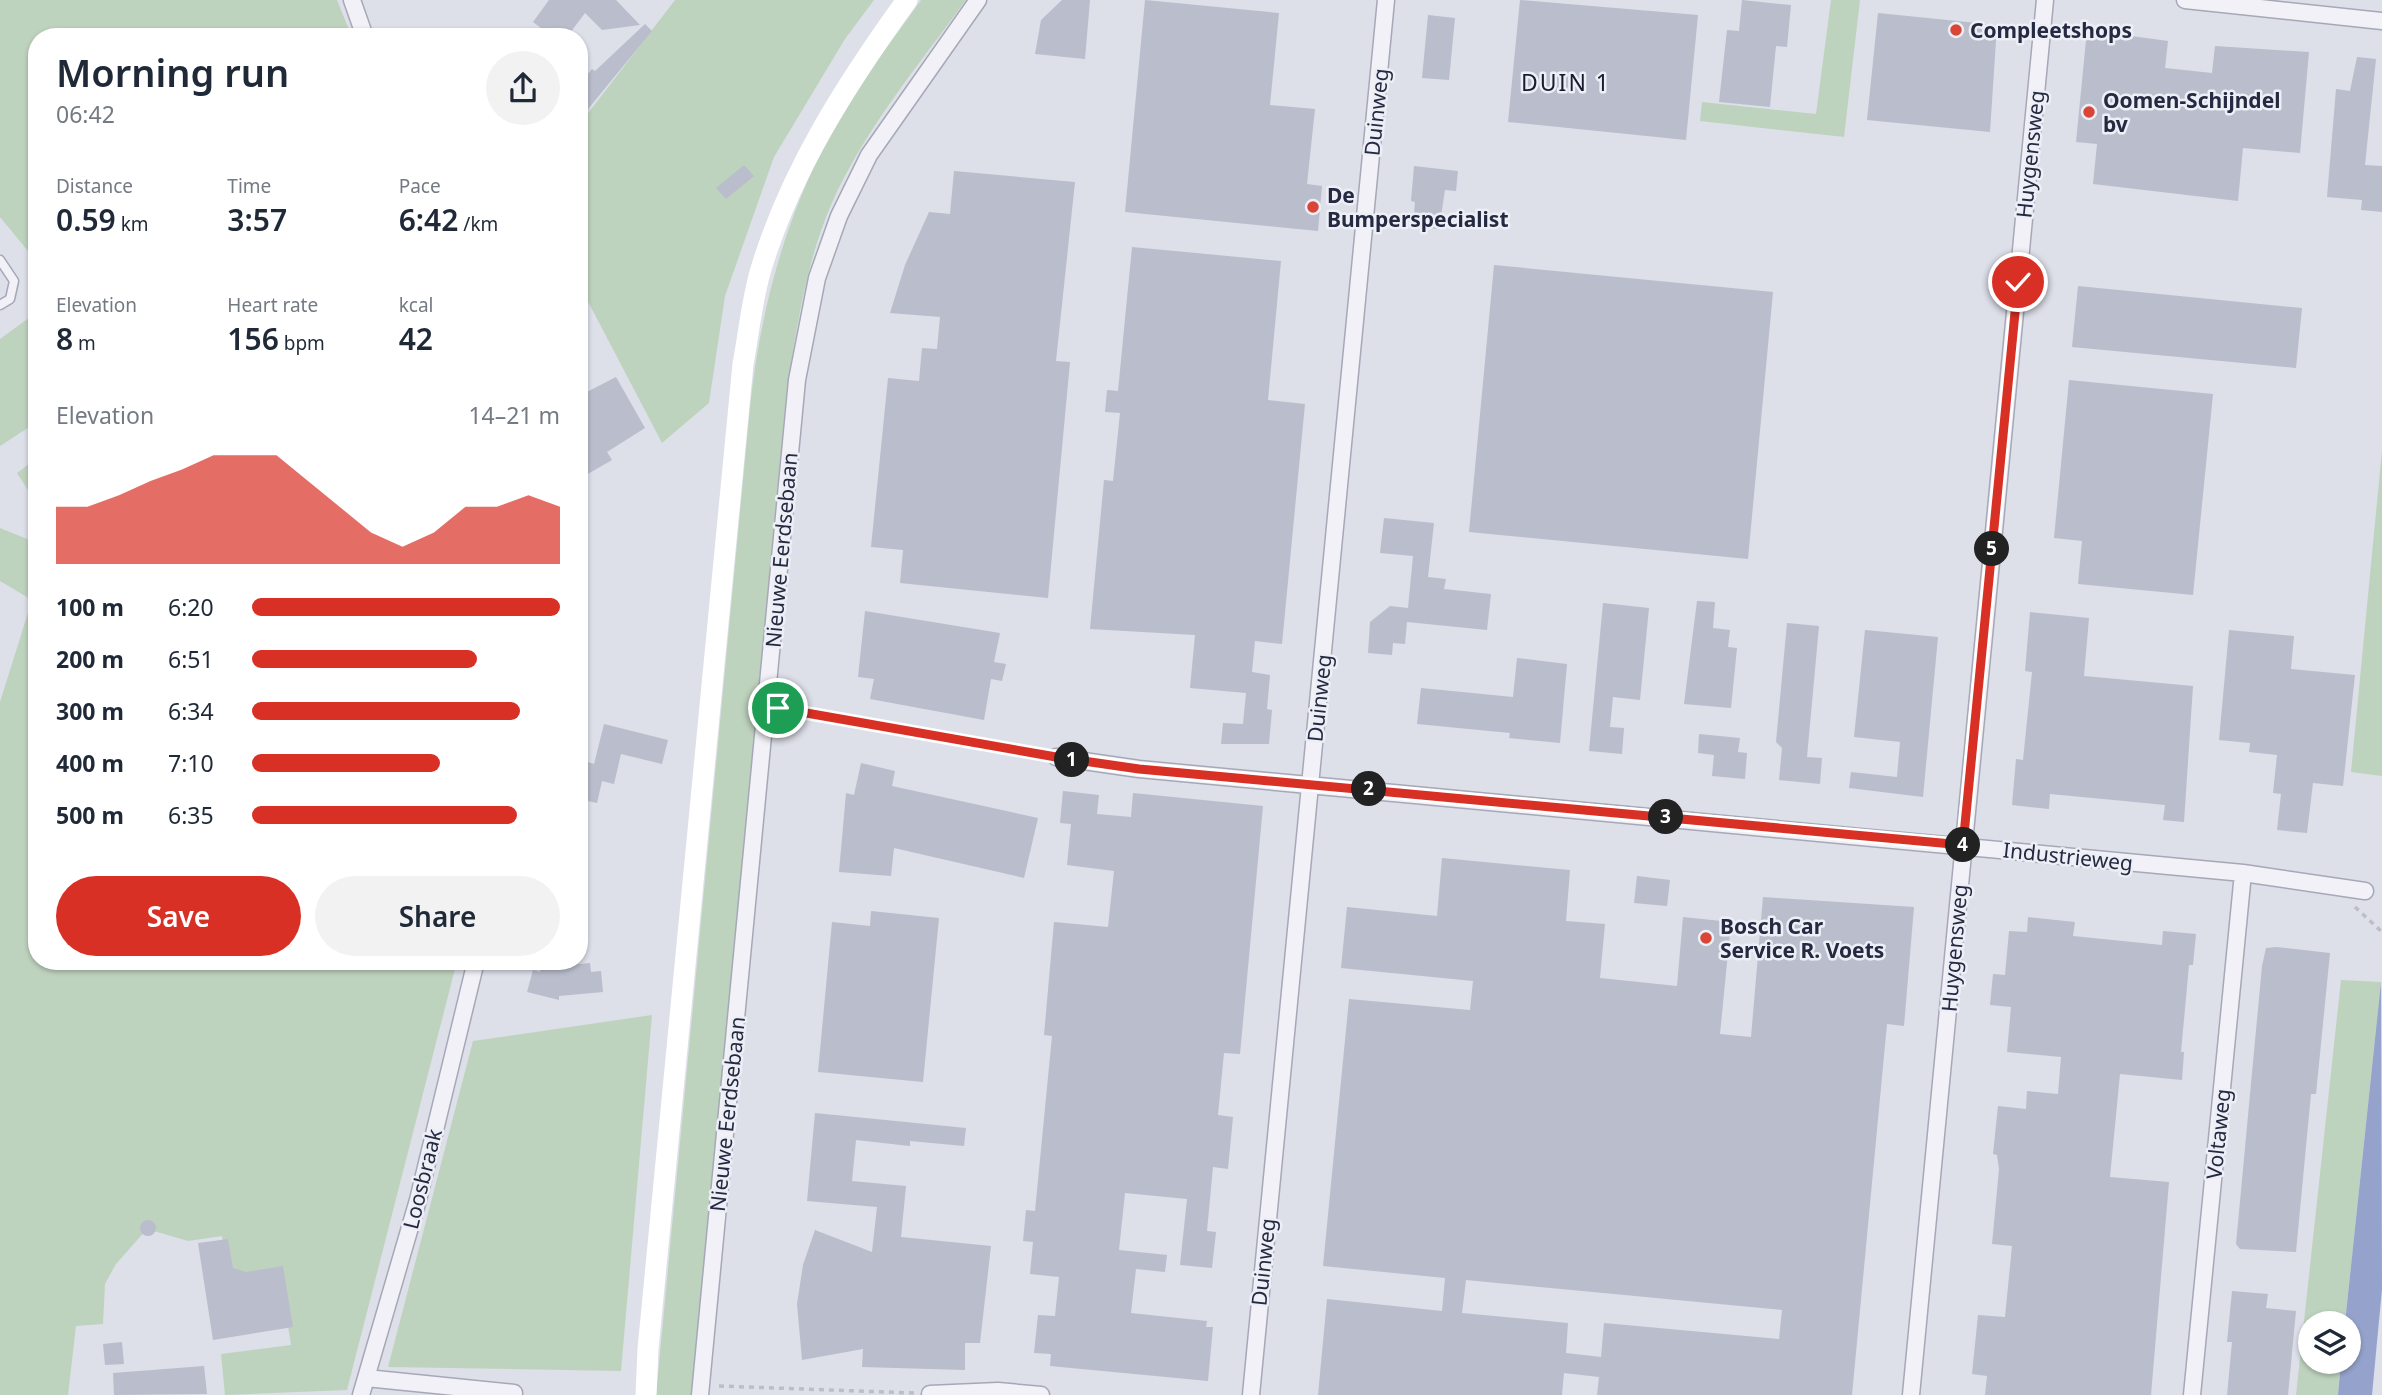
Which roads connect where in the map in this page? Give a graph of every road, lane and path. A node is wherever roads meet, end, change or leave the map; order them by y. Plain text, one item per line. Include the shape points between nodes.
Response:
1 (352, 0) edge
2 (907, 0) edge
3 (978, 0) edge
4 (1386, 0) edge
5 (2045, 0) edge
6 (2185, 0) edge
7 (2382, 21) edge
8 (362, 28) edge
9 (0, 260) edge
10 (0, 305) edge
11 (766, 706) junction
12 (1056, 757) joint
13 (1311, 783) junction
14 (1963, 845) junction
15 (2243, 873) junction
16 (2365, 891) dead end
17 (474, 970) edge
18 (648, 1349) junction
19 (366, 1378) junction
20 (700, 1390) edge
21 (514, 1393) dead end
22 (930, 1394) edge
23 (361, 1395) edge
24 (640, 1395) edge
25 (646, 1395) edge
26 (1041, 1395) edge
27 (1251, 1395) edge
28 (1911, 1395) edge
29 (2192, 1395) edge

1 - 8 street
2 - 18 main road via 813,144 790,192 761,270 745,350
3 - 11 street, Nieuwe Eerdsebaan via 869,155 839,216 817,278 797,380
4 - 13 street, Duinweg
5 - 14 street, Huygensweg
6 - 7 street
9 - 10 lane via 14,281 10,299
11 - 12 path
11 - 20 street, Nieuwe Eerdsebaan
12 - 13 street, Industrieweg via 1139,769
13 - 14 street, Industrieweg
13 - 27 street, Duinweg
14 - 15 street, Industrieweg
14 - 28 street, Huygensweg
15 - 16 street, Industrieweg
15 - 29 street, Voltaweg
17 - 19 street, Loosbraak via 418,1200
18 - 24 main road
18 - 25 main road
19 - 21 street
19 - 23 street, Loosbraak
20 - 22 path
22 - 26 street via 998,1391

